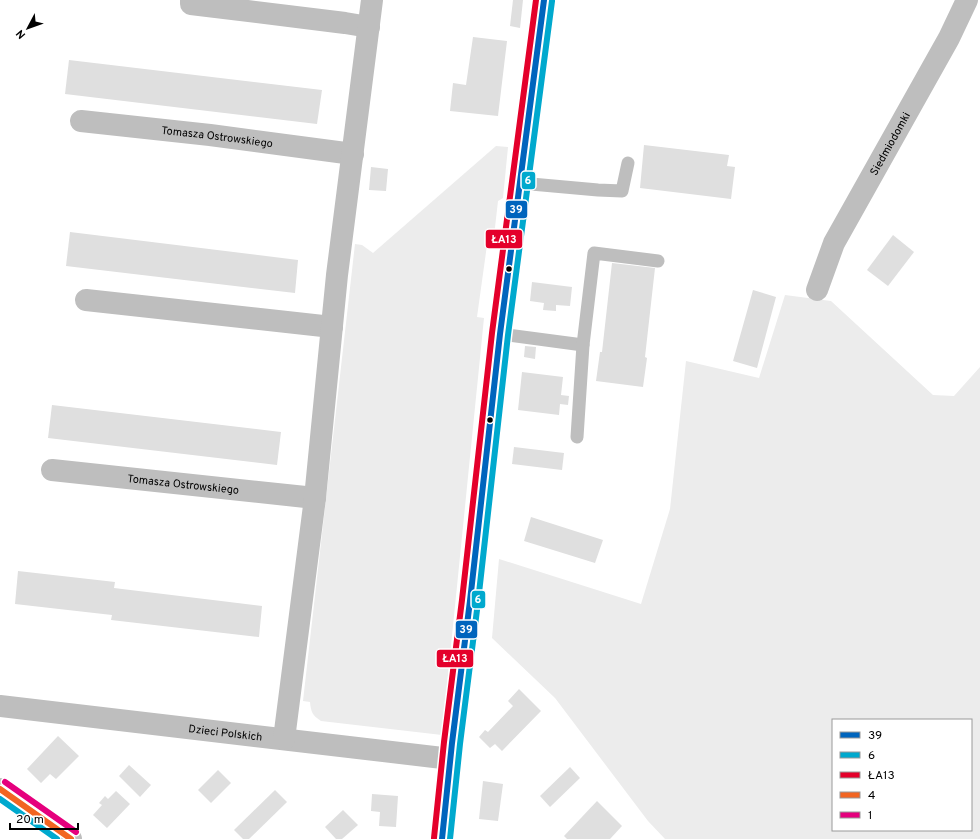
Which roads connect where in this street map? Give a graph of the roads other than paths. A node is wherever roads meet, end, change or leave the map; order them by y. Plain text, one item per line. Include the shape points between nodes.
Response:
1 (192, 0) edge
2 (372, 0) edge
3 (544, 0) edge
4 (967, 0) edge
5 (368, 27) junction
6 (81, 121) dead end
7 (353, 154) junction
8 (628, 163) dead end
9 (520, 183) junction
10 (658, 261) dead end
11 (817, 290) dead end
12 (86, 300) dead end
13 (332, 327) junction
14 (500, 334) junction
15 (583, 345) junction
16 (577, 437) dead end
17 (52, 470) dead end
18 (315, 498) junction
19 (0, 706) edge
20 (284, 739) junction
21 (451, 759) junction
22 (0, 789) edge
23 (70, 839) edge
24 (442, 839) edge

1 - 5 street via 191,4
2 - 5 street
3 - 9 street
4 - 11 street, Siedmiodomki via 950,38 834,243
5 - 7 street
6 - 7 street, Tomasza Ostrowskiego
7 - 13 street
8 - 9 lane via 622,191
9 - 14 street
10 - 15 lane via 594,253
12 - 13 street
13 - 18 street
14 - 15 lane
14 - 21 street
15 - 16 lane
17 - 18 street, Tomasza Ostrowskiego
18 - 20 street
19 - 20 street, Dzieci Polskich
20 - 21 street, Dzieci Polskich
21 - 24 street
22 - 23 street

